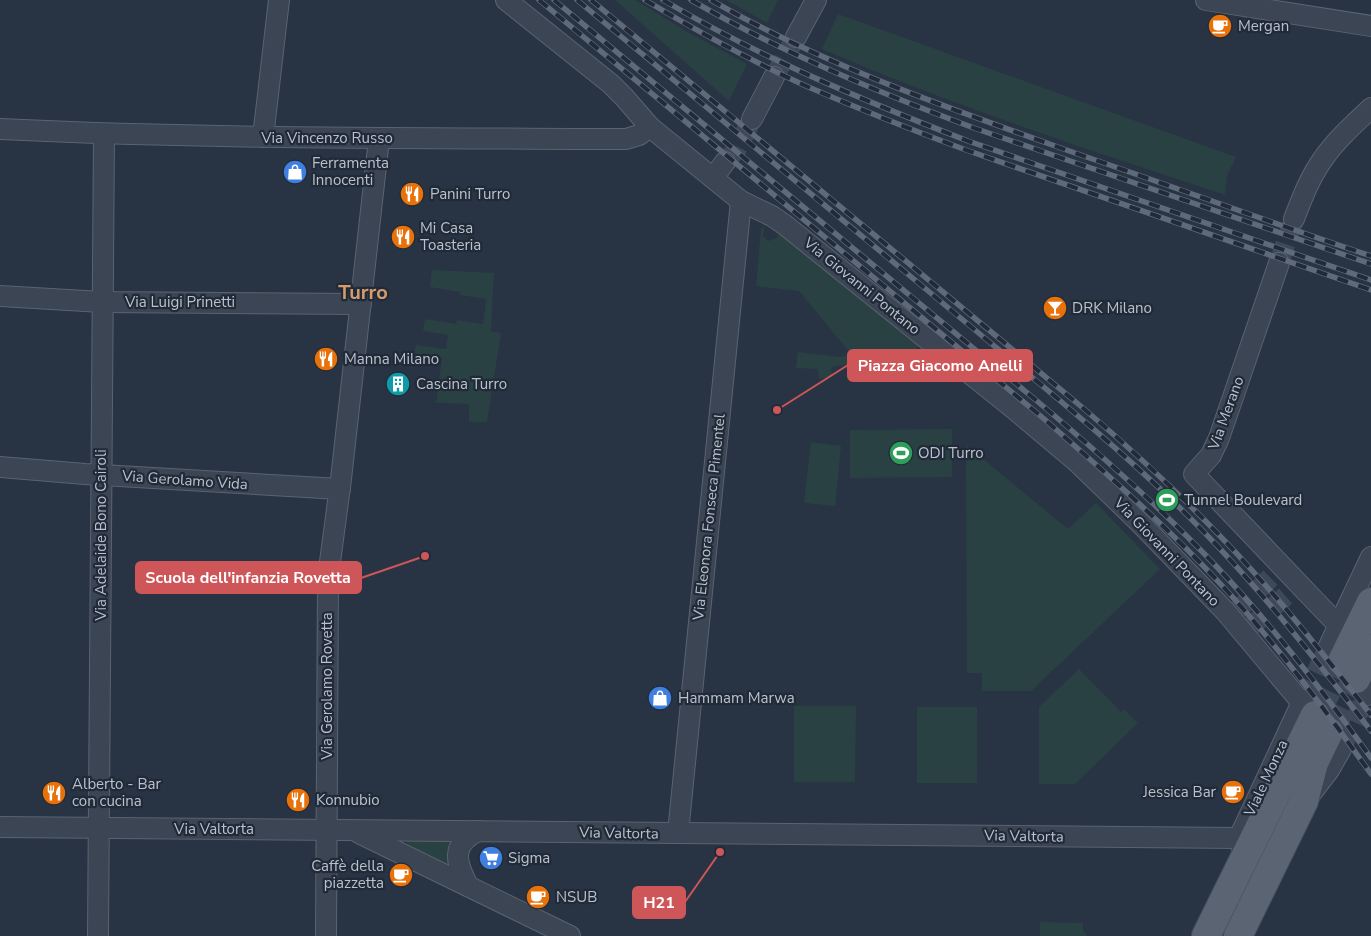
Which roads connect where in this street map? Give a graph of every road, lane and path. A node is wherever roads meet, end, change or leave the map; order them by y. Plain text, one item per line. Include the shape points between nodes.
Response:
1 (279, 0) edge
2 (506, 0) edge
3 (816, 0) edge
4 (1206, 0) edge
5 (1371, 26) edge
6 (796, 37) tunnel mouth
7 (774, 77) tunnel mouth
8 (1371, 108) edge
9 (752, 119) tunnel mouth
10 (650, 127) junction
11 (0, 129) edge
12 (104, 134) junction
13 (263, 138) junction
14 (379, 138) junction
15 (741, 201) junction
16 (1294, 219) tunnel mouth
17 (1279, 263) tunnel mouth
18 (0, 296) edge
19 (102, 302) junction
20 (360, 304) junction
21 (0, 466) edge
22 (101, 475) junction
23 (340, 489) junction
24 (1371, 557) edge
25 (1371, 602) edge
26 (1338, 625) junction
27 (1371, 649) edge
28 (1353, 673) edge
29 (1318, 720) junction
30 (0, 827) edge
31 (99, 828) junction
32 (327, 830) junction
33 (352, 830) junction
34 (478, 831) junction
35 (678, 833) junction
36 (1242, 848) junction
37 (468, 886) junction
38 (98, 936) edge
39 (326, 936) edge
40 (570, 936) edge
41 (1206, 936) edge
42 (1238, 936) edge

1 - 13 street
2 - 10 street, Via Giovanni Pontano via 611,84
3 - 6 street
4 - 5 street
7 - 9 street
8 - 16 street via 1322,160
10 - 14 street, Via Vincenzo Russo via 626,139
10 - 15 street, Via Giovanni Pontano via 719,170
11 - 12 street, Via Vincenzo Russo
12 - 13 street, Via Vincenzo Russo
12 - 19 street, Via Adelaide Bono Cairoli
13 - 14 street, Via Vincenzo Russo
14 - 20 street, Via Gerolamo Rovetta
15 - 29 street, Via Giovanni Pontano via 785,224 1063,450 1233,615
15 - 35 street, Via Eleonora Fonseca Pimentel
17 - 26 street, Via Merano via 1217,442 1211,455 1194,474 1293,589
18 - 19 street, Via Luigi Prinetti
19 - 20 street, Via Luigi Prinetti
19 - 22 street, Via Adelaide Bono Cairoli
20 - 23 street, Via Gerolamo Rovetta
21 - 22 street, Via Gerolamo Vida
22 - 23 street, Via Gerolamo Vida
22 - 31 street, Via Adelaide Bono Cairoli
23 - 32 street, Via Gerolamo Rovetta via 328,587
24 - 26 street
25 - 28 main road
26 - 28 street
27 - 28 main road
29 - 36 main road, Viale Monza
29 - 42 main road via 1314,763 1304,801
30 - 31 street, Via Valtorta
31 - 32 street, Via Valtorta
31 - 38 street, Via Adelaide Bono Cairoli
32 - 33 street, Via Valtorta
32 - 39 street, Via Gerolamo Rovetta
33 - 34 street, Via Valtorta
33 - 37 street
34 - 35 street, Via Valtorta
34 - 37 street via 466,837 458,856 458,864
35 - 36 street, Via Valtorta
36 - 41 main road, Viale Monza
37 - 40 street

